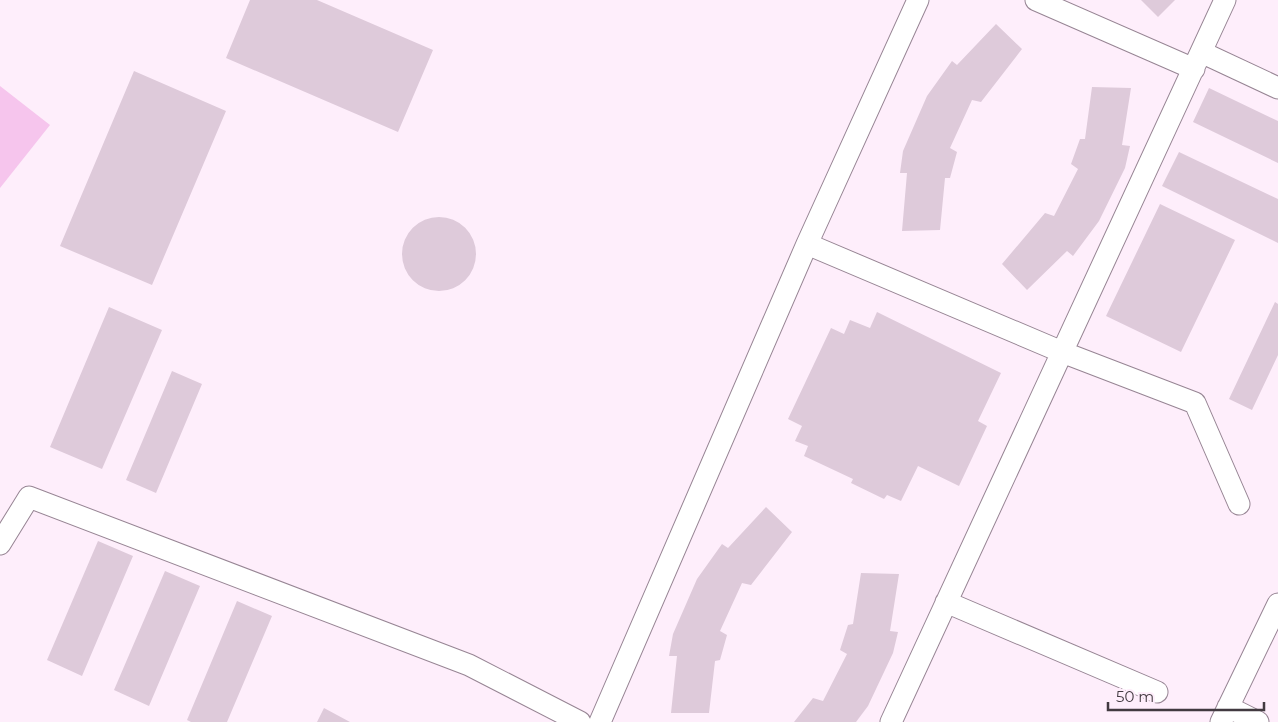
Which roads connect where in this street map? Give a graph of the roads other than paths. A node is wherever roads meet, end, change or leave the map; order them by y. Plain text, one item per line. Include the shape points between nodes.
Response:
1 (918, 0) edge
2 (1036, 0) edge
3 (1225, 0) edge
4 (1197, 60) junction
5 (1278, 88) edge
6 (807, 244) junction
7 (1062, 352) junction
8 (1239, 504) dead end
9 (0, 544) edge
10 (946, 602) junction
11 (1278, 604) edge
12 (1157, 692) dead end
13 (1224, 715) edge
14 (580, 722) edge
15 (600, 722) edge
16 (891, 722) edge
17 (1258, 722) edge

1 - 6 lane
2 - 4 lane
3 - 4 lane
4 - 5 lane
4 - 7 lane
6 - 7 lane
6 - 15 lane
7 - 8 lane via 1195,402
7 - 10 lane
9 - 14 lane via 29,497 469,665
10 - 12 lane
10 - 16 lane
11 - 13 lane
13 - 17 lane

